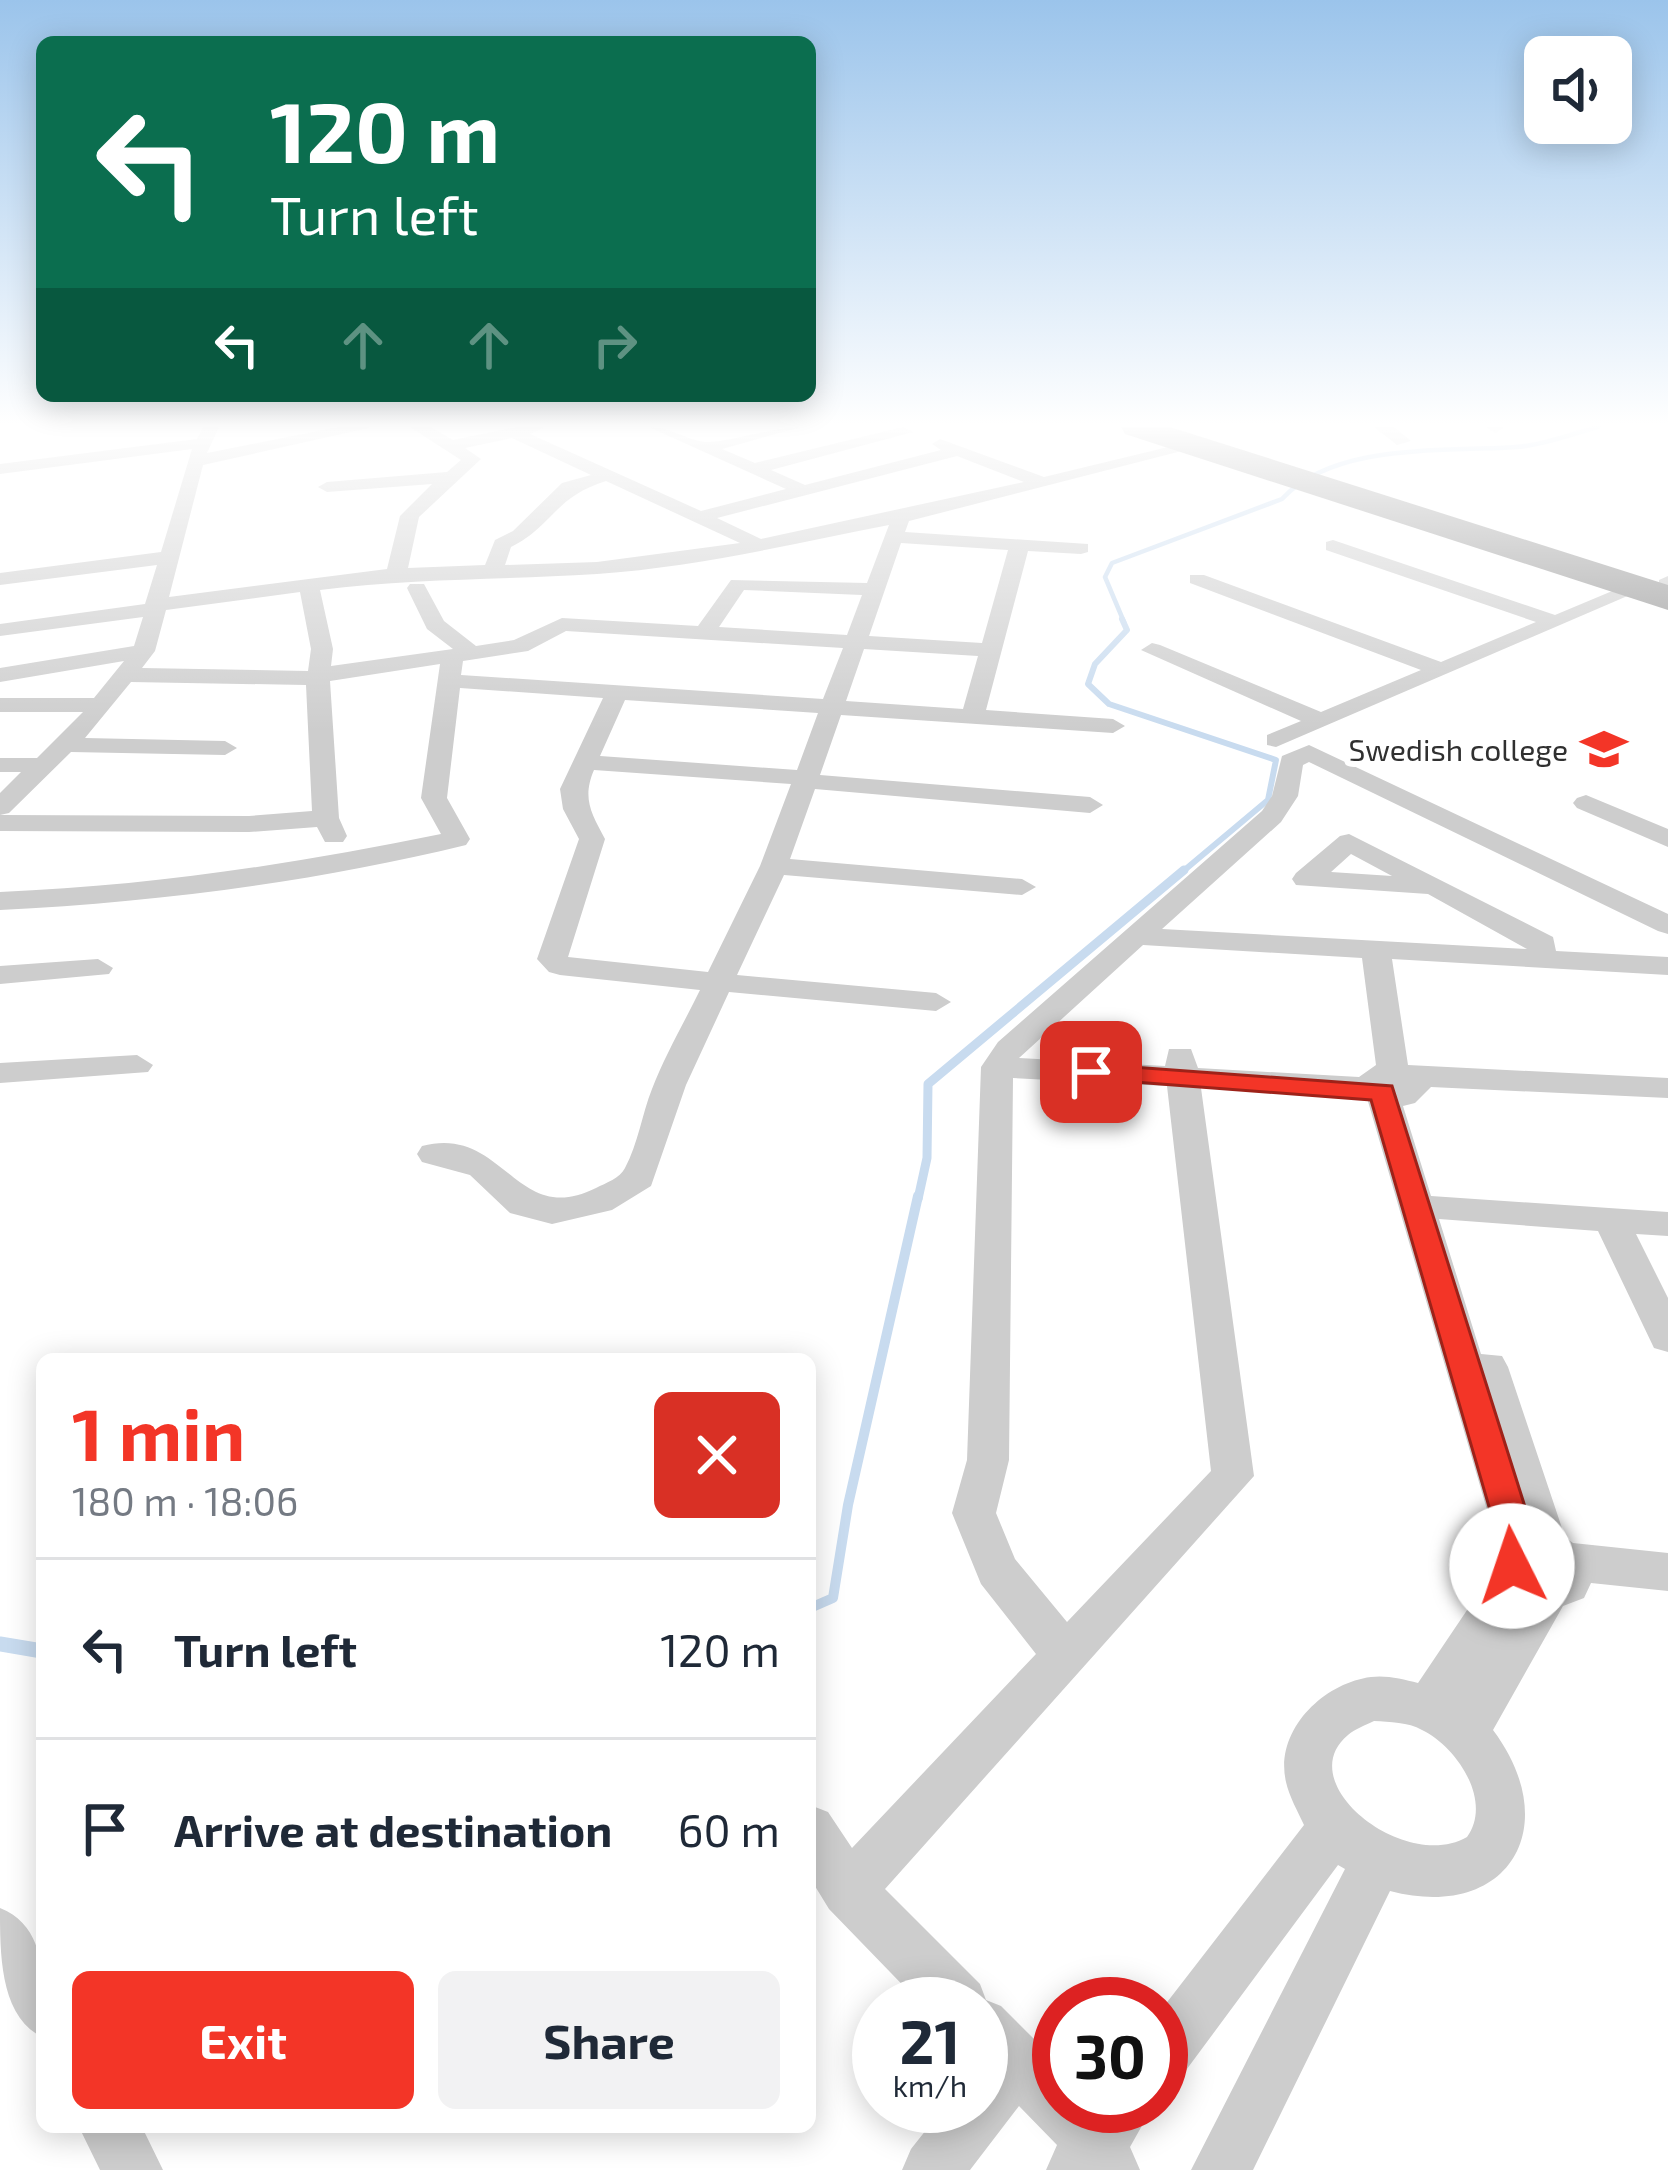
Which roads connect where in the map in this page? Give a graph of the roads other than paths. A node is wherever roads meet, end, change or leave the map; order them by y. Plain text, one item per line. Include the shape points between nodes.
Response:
1 (179, 528) edge
2 (402, 528) edge
3 (527, 528) edge
4 (727, 528) edge
5 (859, 528) edge
6 (891, 528) edge
7 (921, 528) edge
8 (1468, 528) edge
9 (754, 542) junction
10 (1020, 543) junction
11 (1334, 546) dead end
12 (1082, 548) dead end
13 (170, 557) junction
14 (493, 572) junction
15 (397, 574) junction
16 (1197, 579) dead end
17 (309, 584) junction
18 (1661, 587) edge
19 (417, 588) dead end
20 (874, 589) junction
21 (570, 596) dead end
22 (4, 604) edge
23 (154, 607) junction
24 (1556, 622) junction
25 (562, 624) junction
26 (704, 633) junction
27 (857, 642) junction
28 (991, 650) junction
29 (1153, 650) dead end
30 (144, 651) junction
31 (458, 664) junction
32 (1441, 670) junction
33 (0, 675) edge
34 (125, 675) junction
35 (321, 676) junction
36 (617, 690) junction
37 (0, 705) edge
38 (100, 705) junction
39 (834, 705) junction
40 (973, 715) junction
41 (1322, 721) junction
42 (1113, 726) dead end
43 (1276, 740) dead end
44 (64, 745) junction
45 (224, 748) dead end
46 (583, 762) junction
47 (44, 765) junction
48 (0, 766) edge
49 (806, 779) junction
50 (1586, 803) dead end
51 (1090, 806) dead end
52 (0, 807) edge
53 (326, 818) junction
54 (0, 823) edge
55 (1668, 838) edge
56 (346, 862) junction
57 (774, 866) junction
58 (1022, 886) dead end
59 (1430, 886) dead end
60 (0, 902) edge
61 (1668, 925) edge
62 (1135, 936) junction
63 (1376, 952) junction
64 (1539, 961) junction
65 (1668, 966) edge
66 (98, 968) dead end
67 (0, 975) edge
68 (717, 983) junction
69 (936, 1002) dead end
70 (1003, 1058) junction
71 (137, 1065) dead end
72 (1183, 1066) junction
73 (0, 1073) edge
74 (1393, 1084) junction
75 (1668, 1088) edge
76 (1668, 1102) edge
77 (434, 1154) dead end
78 (1437, 1207) junction
79 (1612, 1222) junction
80 (1668, 1224) edge
81 (1668, 1338) edge
82 (1544, 1567) junction
83 (1668, 1572) edge
84 (1668, 1589) edge
85 (1065, 1655) junction
86 (1447, 1720) junction
87 (816, 1839) edge
88 (1355, 1845) junction
89 (848, 1890) junction
90 (0, 1934) edge
91 (933, 1977) edge
92 (36, 1998) edge
93 (1188, 2027) edge
94 (1008, 2053) edge
95 (1032, 2077) edge
96 (112, 2133) edge
97 (952, 2133) edge
98 (133, 2170) edge
99 (932, 2170) edge
100 (1221, 2170) edge

1 - 13 street
2 - 15 street
3 - 14 street via 502,544
4 - 9 street
5 - 9 street
6 - 20 street
7 - 10 street
8 - 18 highway
9 - 14 street via 686,559
10 - 12 street
10 - 28 street
11 - 24 street
13 - 22 street
13 - 23 street
14 - 15 street
15 - 17 street
16 - 32 street
17 - 23 street
17 - 35 street
18 - 24 street
19 - 31 street
20 - 26 street via 738,584
20 - 27 street
21 - 25 street
22 - 23 street
23 - 30 street
24 - 32 street
25 - 26 street
25 - 31 street
26 - 27 street
27 - 28 street
27 - 39 street
28 - 40 street
29 - 41 street
30 - 33 street
30 - 34 street
31 - 35 street
31 - 36 street
31 - 56 street via 434,798 458,839
32 - 41 street
34 - 35 street
34 - 38 street
35 - 53 street
36 - 39 street
36 - 46 street
37 - 38 street
38 - 44 street
39 - 40 street
39 - 49 street
40 - 42 street
41 - 43 street
44 - 45 street
44 - 47 street
46 - 49 street
46 - 68 street via 573,789 592,839 552,959 582,970
47 - 48 street
47 - 52 street
49 - 51 street
49 - 57 street
50 - 55 street
53 - 54 street
53 - 56 street
56 - 60 street via 110,896
57 - 58 street
57 - 68 street
59 - 64 street via 1543,944
61 - 62 street via 1309,752 1292,761 1272,816
62 - 63 street
62 - 70 street
63 - 64 street
63 - 74 street
64 - 65 street
66 - 67 street
68 - 69 street
68 - 77 street via 639,1178 620,1193 560,1212 524,1204 476,1163
70 - 72 street
70 - 85 street via 988,1460 974,1513 997,1570
71 - 73 street
72 - 74 street
72 - 85 street via 1233,1476
74 - 75 street
74 - 76 street
74 - 78 street
74 - 82 street
78 - 79 street
78 - 82 street
79 - 80 street
79 - 81 street
82 - 83 street
82 - 84 street
82 - 86 street
85 - 89 street
86 - 88 street via 1398,1700 1369,1699 1322,1722 1308,1771 1316,1800
86 - 88 street via 1487,1758 1500,1787 1493,1845 1444,1875 1410,1873
87 - 89 street
88 - 93 street
88 - 100 street
89 - 91 street
90 - 92 street
94 - 95 street
96 - 98 street
97 - 99 street

